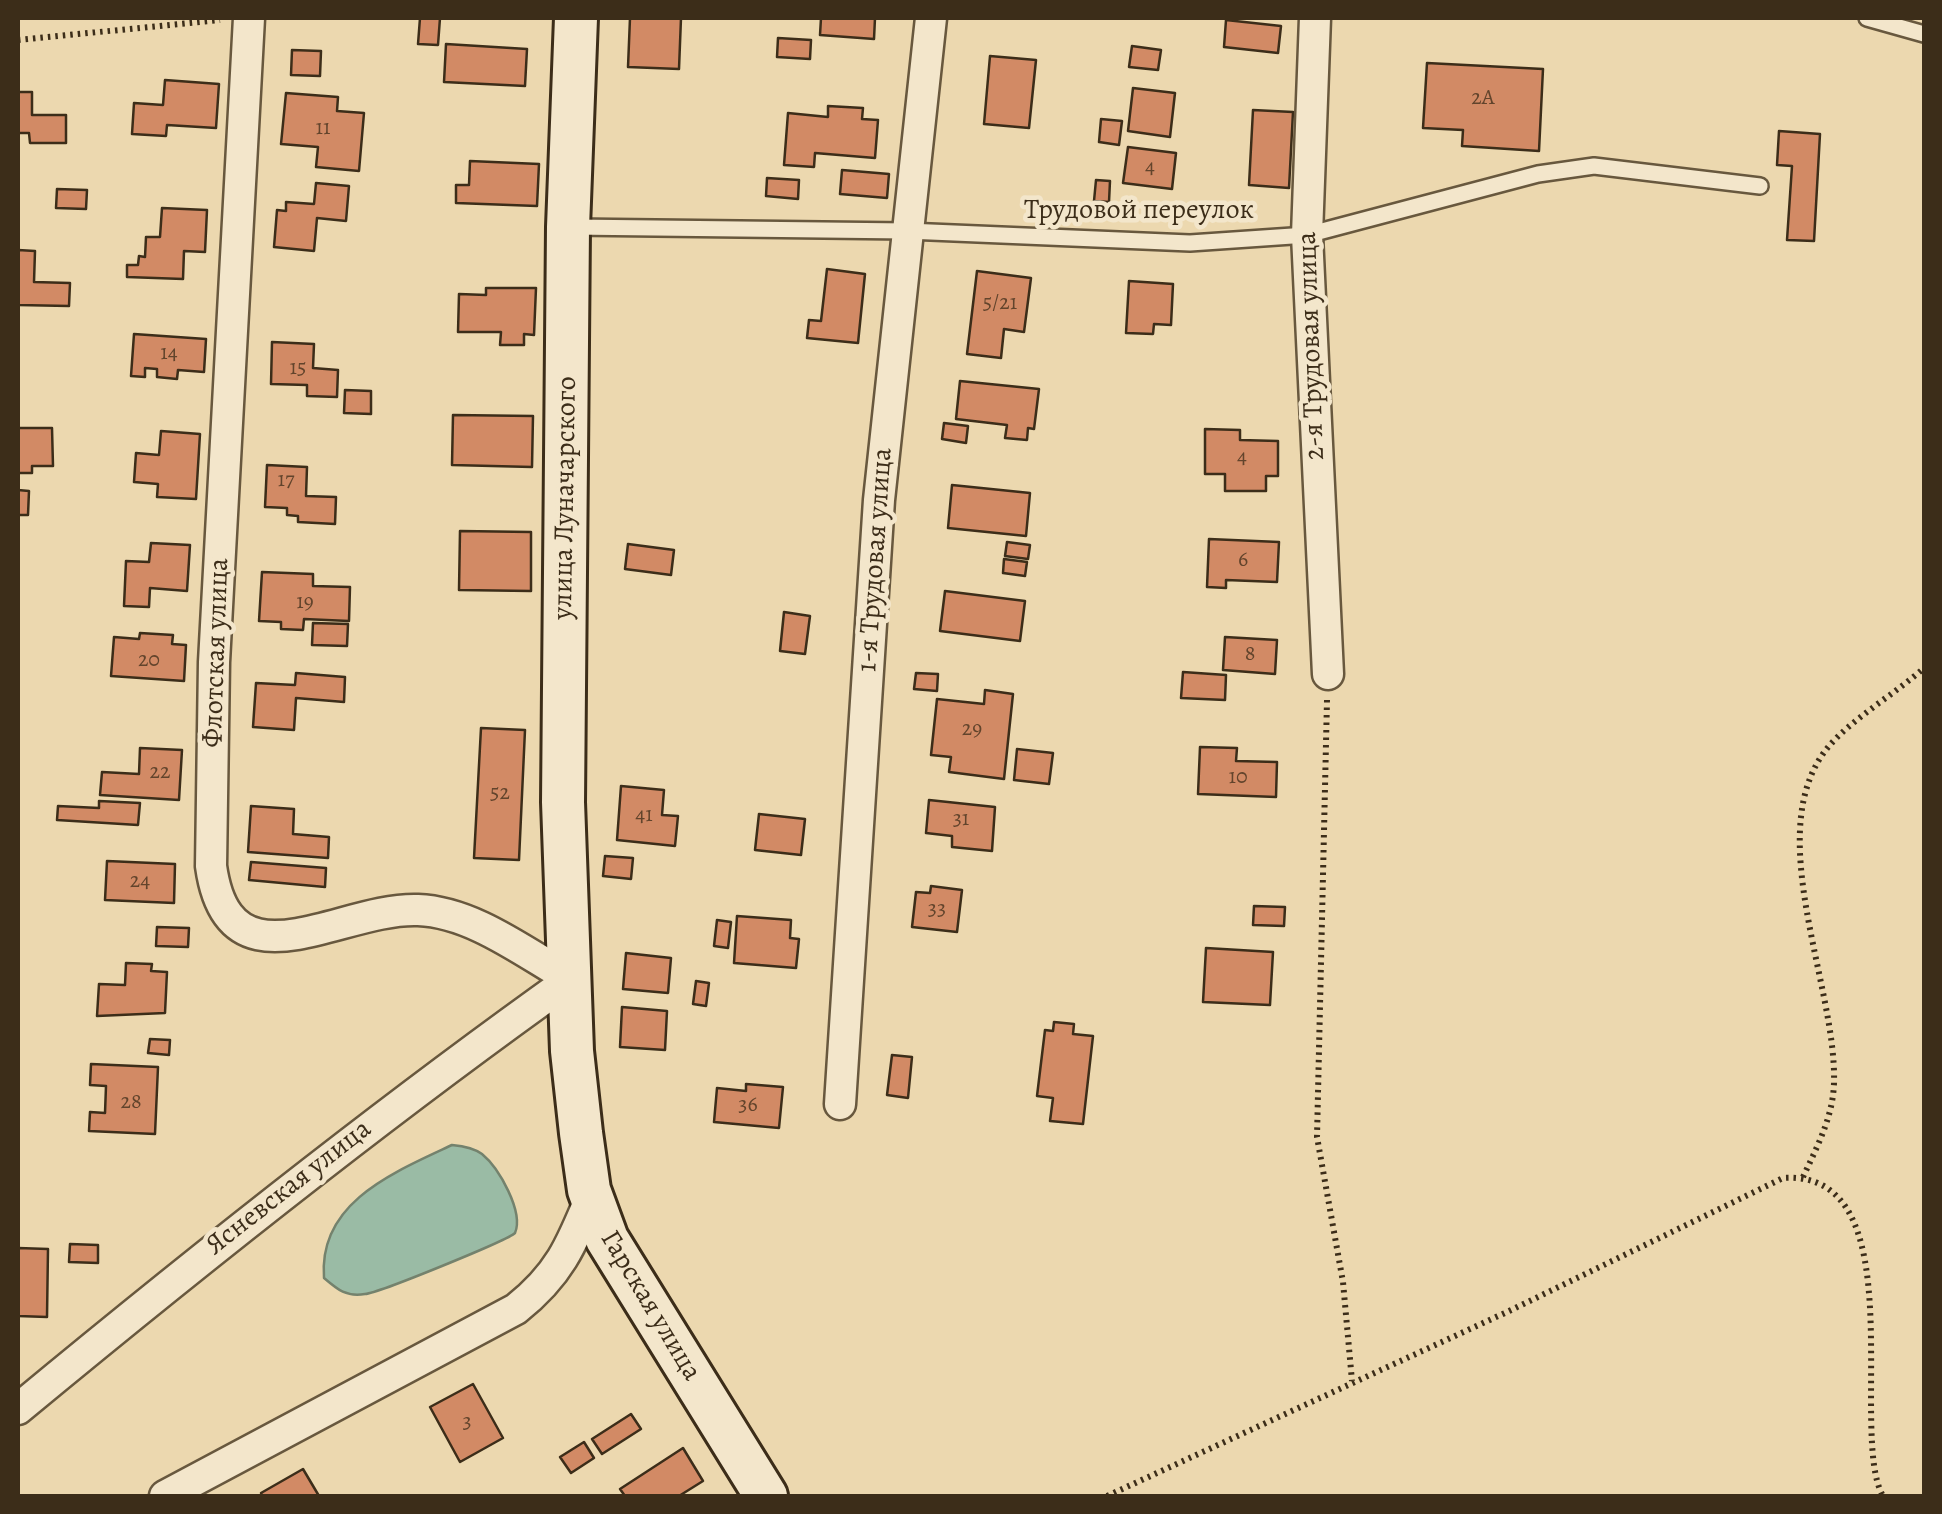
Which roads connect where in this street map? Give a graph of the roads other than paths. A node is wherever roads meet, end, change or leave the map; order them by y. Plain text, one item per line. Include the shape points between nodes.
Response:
1 (239, 18) edge
2 (576, 18) edge
3 (931, 18) edge
4 (1315, 18) edge
5 (1867, 18) edge
6 (1924, 34) edge
7 (1760, 186) dead end
8 (568, 228) junction
9 (907, 232) junction
10 (1308, 235) junction
11 (1328, 674) road end
12 (571, 980) junction
13 (840, 1104) dead end
14 (591, 1196) junction
15 (18, 1409) edge
16 (165, 1496) edge
17 (766, 1496) edge

1 - 12 street, Флотская улица via 214,662 216,898 248,934 280,938 387,914 446,915
2 - 8 main road, улица Луначарского
3 - 9 street, 1-я Трудовая улица
4 - 10 street, 2-я Трудовая улица
5 - 6 lane
7 - 10 lane, Трудовой переулок via 1594,166 1538,174
8 - 9 lane, Трудовой переулок
8 - 12 main road, улица Луначарского via 562,802
9 - 10 lane, Трудовой переулок via 1190,242
9 - 13 street, 1-я Трудовая улица via 879,500
10 - 11 street, 2-я Трудовая улица
12 - 14 main road, Гарская улица via 572,1051
12 - 15 street, Ясневская улица via 419,1087
14 - 16 street via 546,1285 516,1308
14 - 17 main road, Гарская улица via 607,1239

